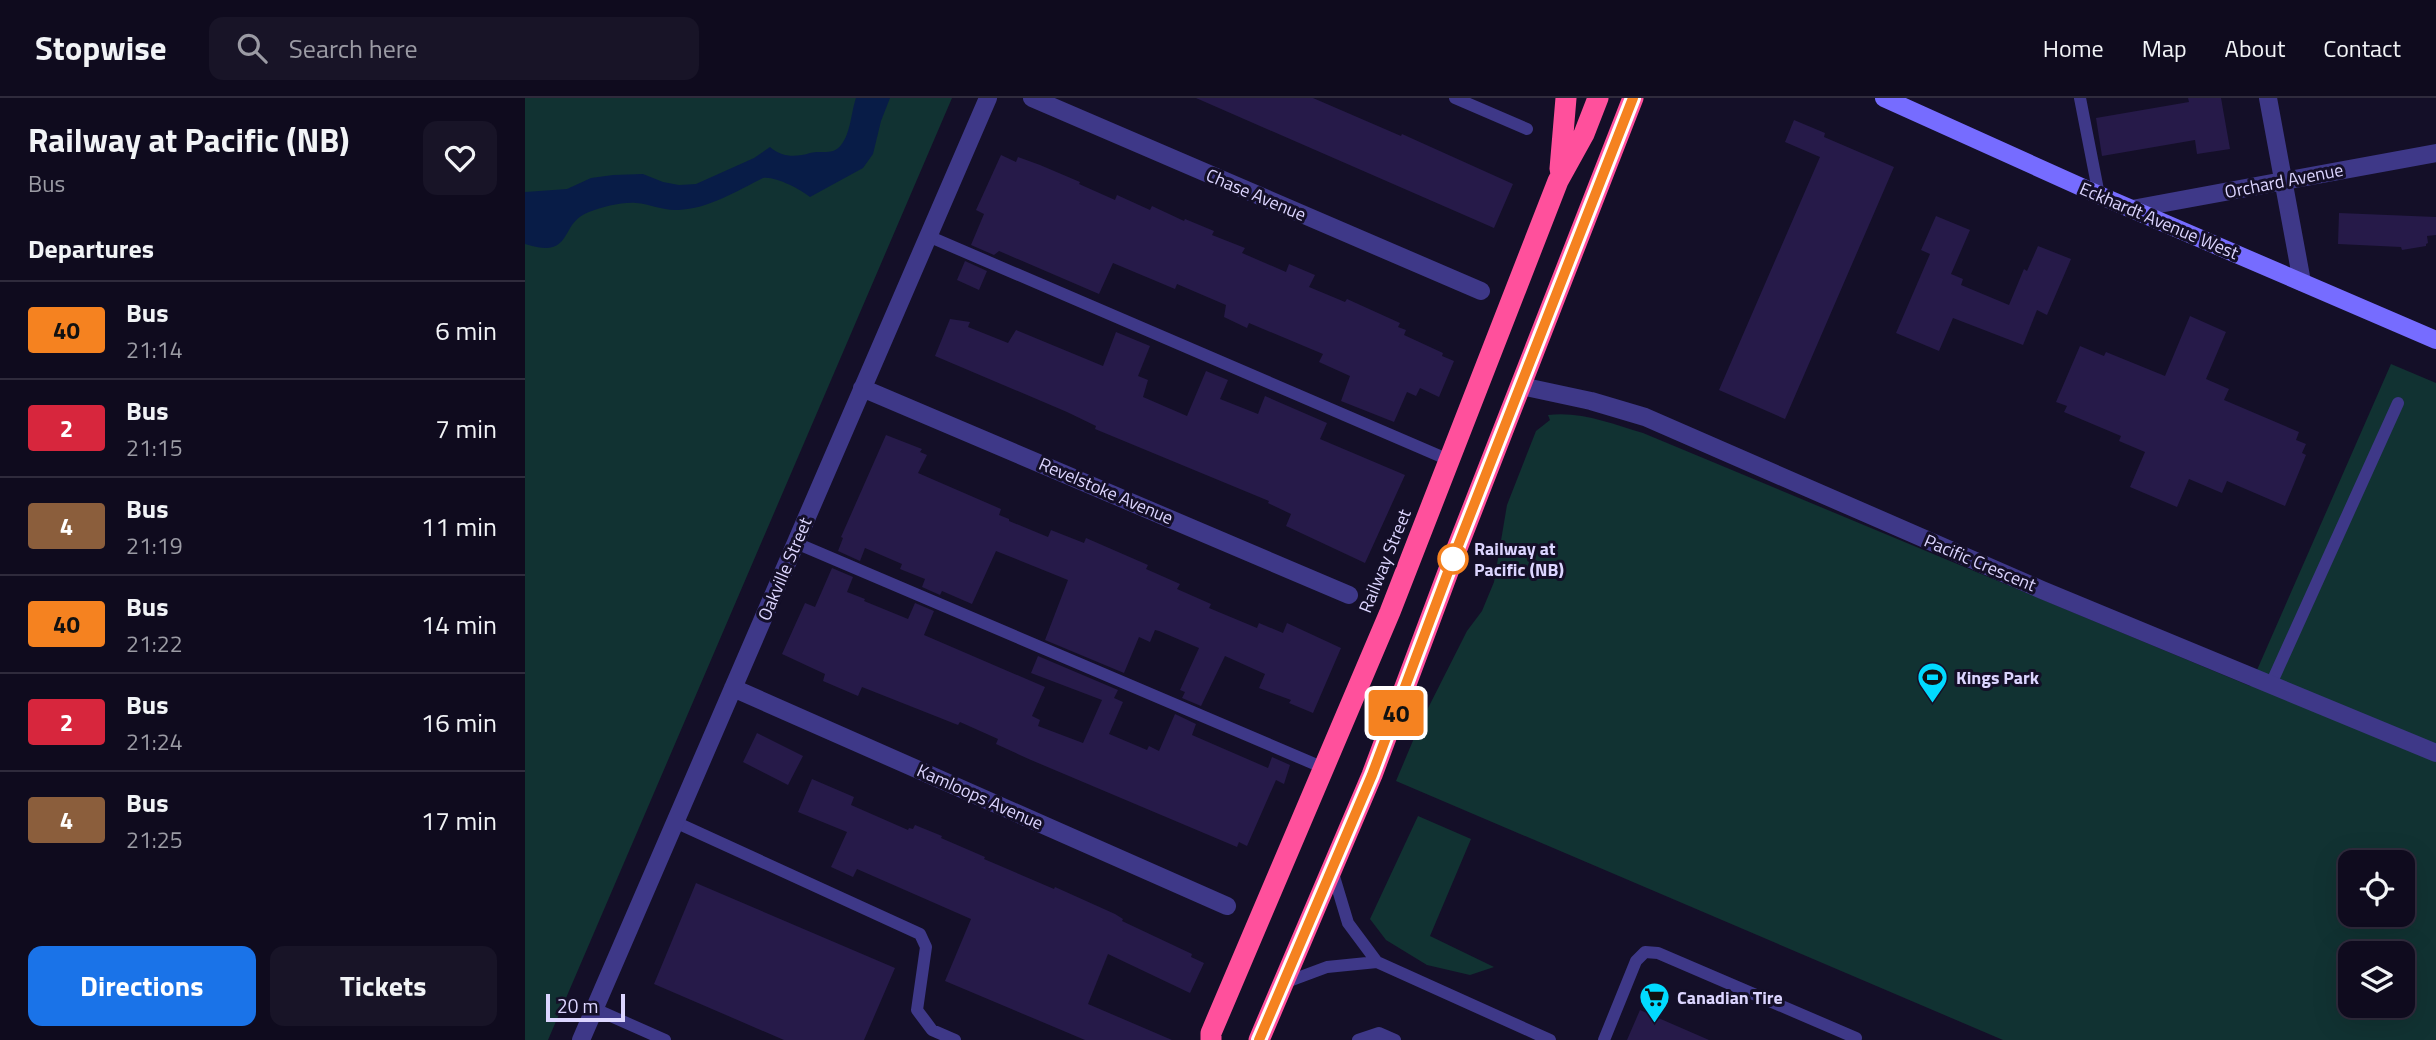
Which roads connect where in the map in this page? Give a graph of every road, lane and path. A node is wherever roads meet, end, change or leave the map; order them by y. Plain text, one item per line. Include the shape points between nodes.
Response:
1 (988, 98) edge
2 (1032, 98) edge
3 (1455, 98) edge
4 (1566, 98) edge
5 (1598, 98) edge
6 (1633, 98) edge
7 (1884, 98) edge
8 (2080, 98) edge
9 (2268, 98) edge
10 (1527, 129) dead end
11 (2436, 153) edge
12 (1558, 181) junction
13 (2283, 181) junction
14 (2099, 195) junction
15 (2132, 209) junction
16 (928, 236) junction
17 (2302, 282) junction
18 (1481, 291) dead end
19 (2436, 340) edge
20 (1521, 386) junction
21 (862, 388) junction
22 (2398, 404) dead end
23 (1449, 460) junction
24 (796, 543) junction
25 (1349, 594) dead end
26 (2271, 684) junction
27 (733, 688) junction
28 (2436, 754) edge
29 (1324, 768) junction
30 (675, 822) junction
31 (1332, 870) junction
32 (1227, 906) dead end
33 (1377, 962) junction
34 (1284, 983) junction
35 (595, 1009) junction
36 (1856, 1038) edge
37 (583, 1040) edge
38 (666, 1040) edge
39 (955, 1040) edge
40 (1211, 1040) edge
41 (1259, 1040) edge
42 (1358, 1040) edge
43 (1395, 1040) edge
44 (1550, 1040) edge
45 (1604, 1040) edge

1 - 16 street, Oakville Street
2 - 18 street, Chase Avenue
3 - 10 lane
4 - 12 highway
5 - 12 highway, Railway Street
6 - 20 highway
7 - 14 main road, Eckhardt Avenue West
8 - 14 lane
9 - 13 street
11 - 13 street, Orchard Avenue
12 - 23 highway, Railway Street
13 - 15 street, Orchard Avenue
13 - 17 street
14 - 15 main road, Eckhardt Avenue West
15 - 17 main road, Eckhardt Avenue West
16 - 21 street, Oakville Street
16 - 23 lane
17 - 19 main road, Eckhardt Avenue West
20 - 26 street, Pacific Crescent via 1645,417
20 - 31 highway
21 - 24 street, Oakville Street
21 - 25 street, Revelstoke Avenue
22 - 26 lane
23 - 29 highway, Railway Street
24 - 27 street, Oakville Street
24 - 29 lane
26 - 28 street, Pacific Crescent
27 - 30 street, Oakville Street
27 - 32 street, Kamloops Avenue
29 - 40 highway, Railway Street
30 - 35 street, Oakville Street
30 - 39 lane via 920,934 926,947 917,1010 932,1030
31 - 33 lane via 1348,923
31 - 34 highway
33 - 34 lane via 1327,967
33 - 44 lane
34 - 41 highway
35 - 37 street, Oakville Street
35 - 38 lane
36 - 45 lane via 1658,953 1645,952 1636,961
42 - 43 lane via 1379,1033

